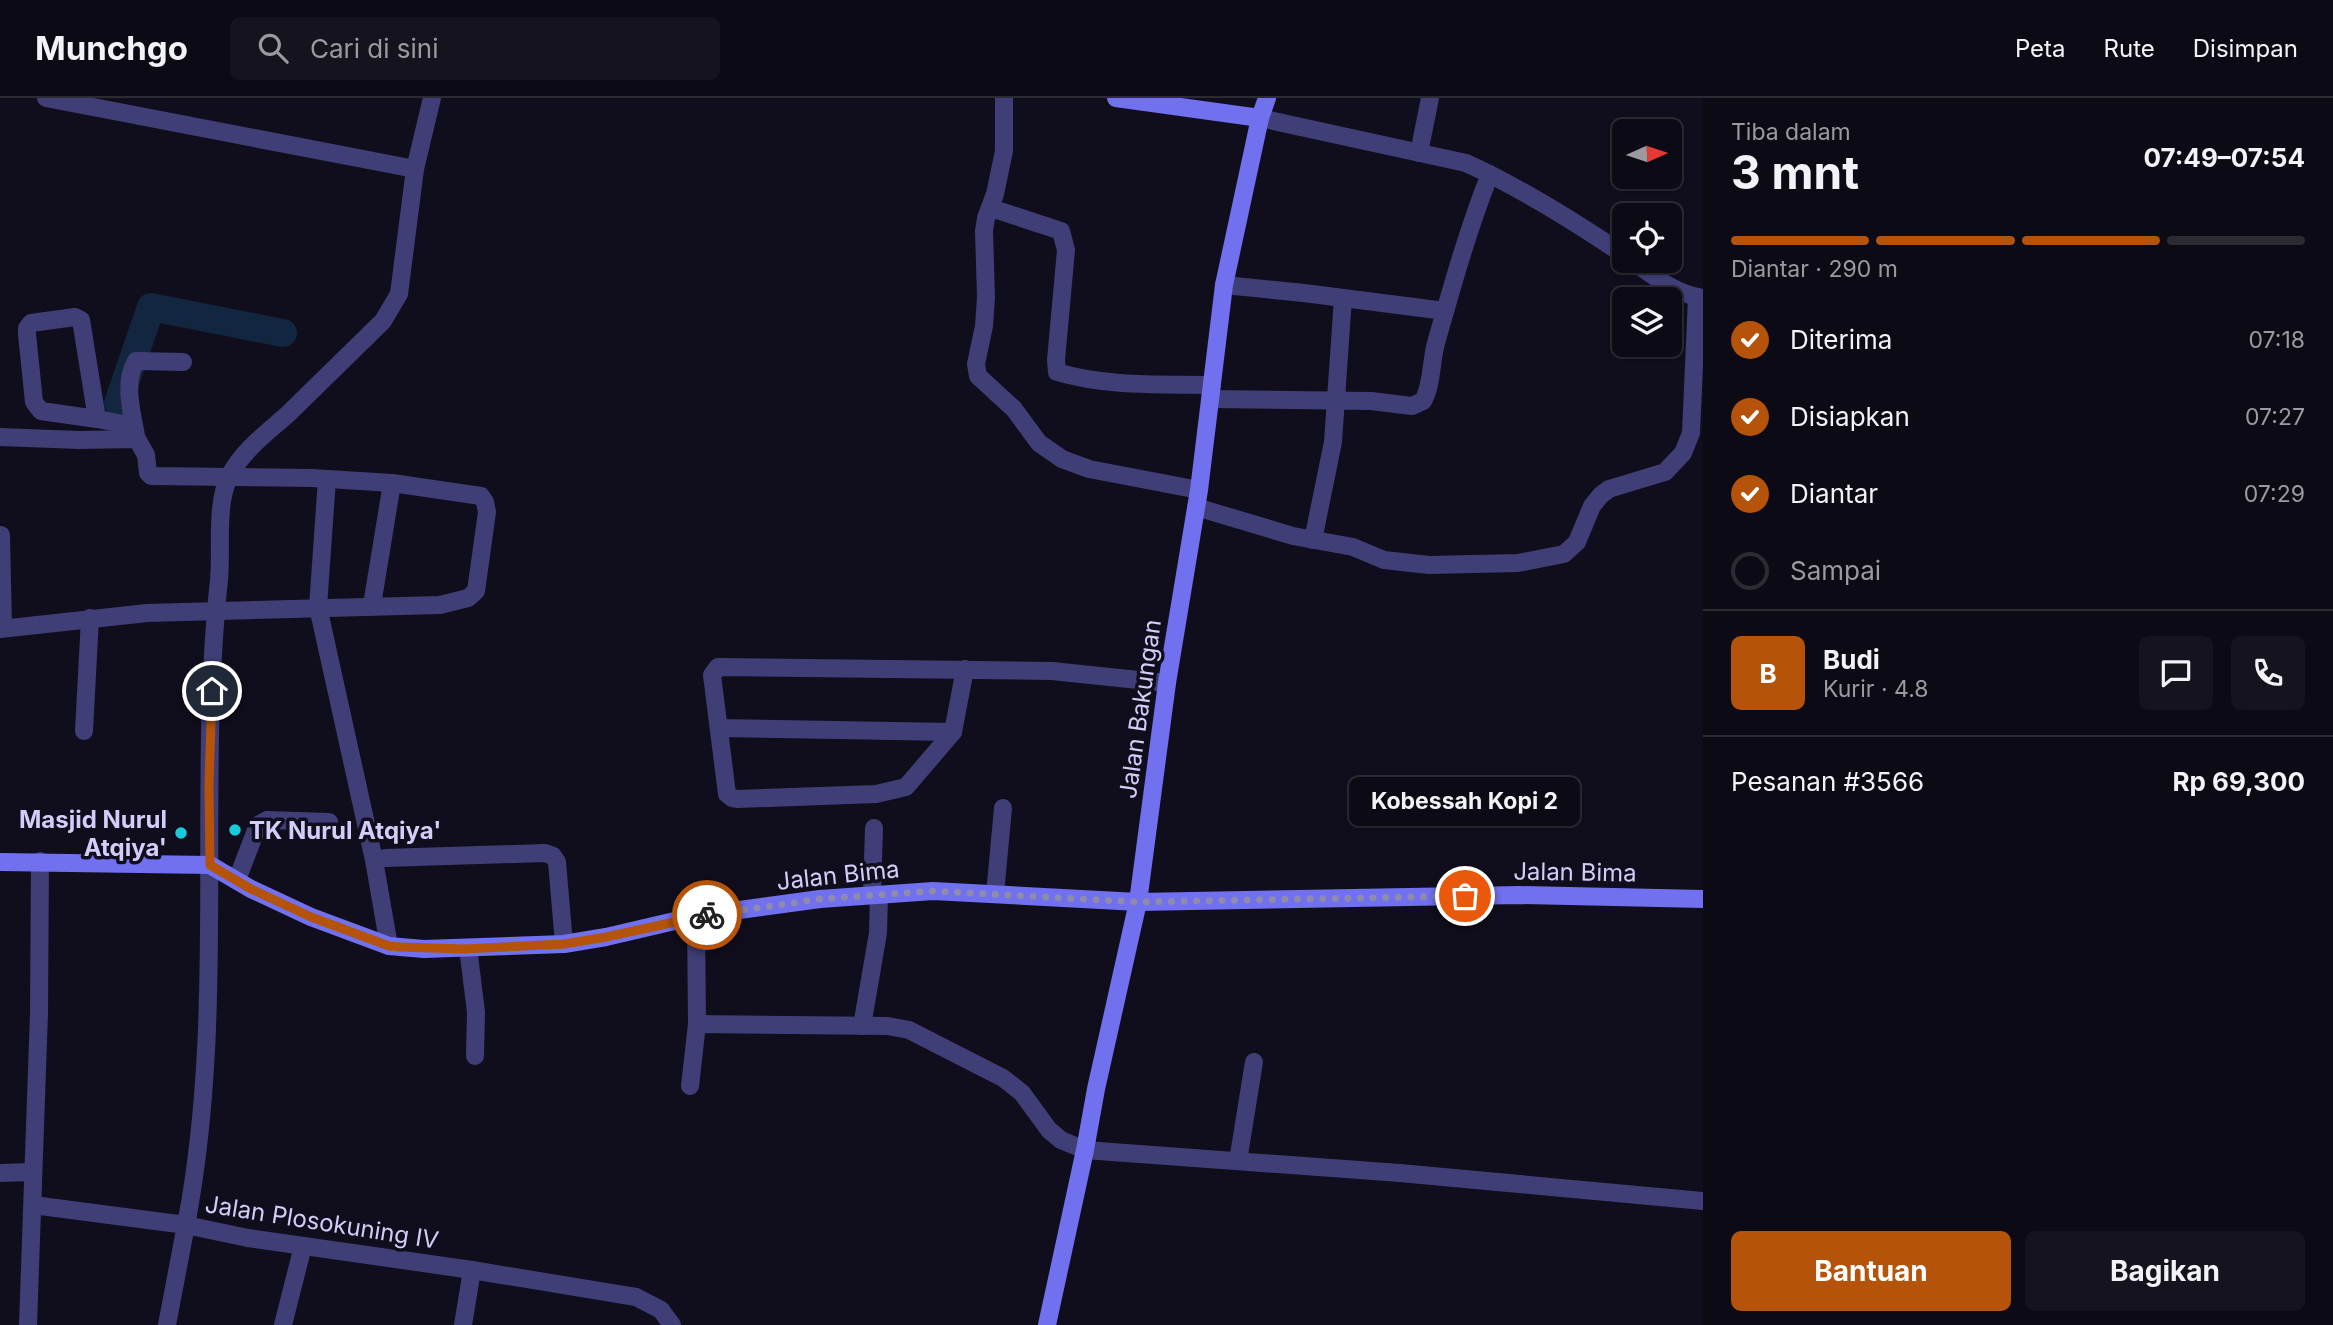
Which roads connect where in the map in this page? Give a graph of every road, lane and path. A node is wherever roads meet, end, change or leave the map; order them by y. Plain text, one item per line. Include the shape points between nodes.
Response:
1 (46, 98) edge
2 (432, 98) edge
3 (1004, 98) edge
4 (1116, 98) edge
5 (1267, 98) edge
6 (1430, 98) edge
7 (1260, 118) junction
8 (1419, 153) junction
9 (415, 169) junction
10 (1490, 174) junction
11 (991, 208) junction
12 (1612, 248) edge
13 (1649, 273) edge
14 (1224, 285) junction
15 (1343, 298) junction
16 (1700, 298) edge
17 (1445, 311) junction
18 (183, 362) dead end
19 (1698, 375) edge
20 (1211, 392) junction
21 (1337, 400) junction
22 (97, 419) junction
23 (136, 433) junction
24 (0, 437) edge
25 (229, 475) junction
26 (327, 479) junction
27 (392, 483) junction
28 (1197, 498) junction
29 (1, 535) edge
30 (1313, 540) junction
31 (372, 605) junction
32 (318, 607) junction
33 (215, 610) junction
34 (90, 618) junction
35 (1, 629) edge
36 (965, 668) junction
37 (1167, 683) junction
38 (719, 728) junction
39 (84, 731) dead end
40 (953, 732) junction
41 (1003, 808) dead end
42 (329, 822) dead end
43 (874, 828) dead end
44 (385, 858) dead end
45 (40, 861) junction
46 (0, 862) edge
47 (210, 865) junction
48 (237, 880) junction
49 (876, 894) junction
50 (995, 894) junction
51 (1703, 899) edge
52 (1138, 902) junction
53 (696, 916) junction
54 (564, 944) junction
55 (389, 946) junction
56 (468, 948) junction
57 (697, 1024) junction
58 (862, 1026) junction
59 (475, 1056) dead end
60 (1254, 1062) dead end
61 (690, 1086) dead end
62 (1085, 1150) junction
63 (1238, 1161) junction
64 (33, 1172) junction
65 (0, 1173) edge
66 (1703, 1201) edge
67 (33, 1205) junction
68 (186, 1225) junction
69 (303, 1246) junction
70 (472, 1270) junction
71 (28, 1325) edge
72 (167, 1325) edge
73 (283, 1325) edge
74 (463, 1325) edge
75 (672, 1325) edge
76 (1047, 1325) edge

1 - 9 street
2 - 9 street
3 - 11 street via 1004,150
4 - 7 street
5 - 7 street, Jalan Bakungan
6 - 8 street
7 - 8 street
7 - 14 street, Jalan Bakungan
8 - 10 street via 1466,163
9 - 25 street via 399,294 383,321 251,447
10 - 12 street
10 - 17 street
11 - 20 street via 1064,235 1058,372
11 - 28 street via 984,231 986,297 978,376 1014,410 1039,443 1062,460
13 - 16 street
14 - 15 street
14 - 20 street, Jalan Bakungan
15 - 17 street
15 - 21 street
16 - 19 street
17 - 21 street via 1423,401 1412,406
18 - 23 street via 136,361 130,409
19 - 30 street via 1691,433 1683,453 1665,472 1601,495 1577,542 1564,554 1518,563 1429,565 1384,560 1353,547
20 - 21 street
20 - 28 street, Jalan Bakungan
21 - 30 street
22 - 22 street via 81,320 31,323 27,334 37,408
22 - 23 street
23 - 24 street via 79,440
23 - 25 street via 151,476
25 - 26 street
25 - 33 street, Jalan Plosokuning IV
26 - 27 street
26 - 32 street
27 - 31 street
27 - 31 street via 481,496 487,512 476,591 468,598 440,605
28 - 30 street via 1293,537
28 - 37 street, Jalan Bakungan
29 - 35 street
31 - 32 street
32 - 33 street
32 - 55 street
33 - 34 street
33 - 47 street, Jalan Plosokuning IV
34 - 35 street
34 - 39 street
36 - 37 street
36 - 38 street via 718,667 712,675
36 - 40 street
37 - 52 street, Jalan Bakungan
38 - 40 street
38 - 40 street via 726,788 738,799 876,794 906,787
41 - 50 street
42 - 48 street via 267,820 258,825
43 - 49 street
44 - 54 street via 553,856
45 - 46 street, Jalan Bima
45 - 47 street, Jalan Bima
45 - 64 street
47 - 48 street, Jalan Bima
47 - 68 street, Jalan Plosokuning IV via 209,1010
48 - 55 street, Jalan Bima via 311,917
49 - 50 street, Jalan Bima
49 - 53 street, Jalan Bima
49 - 58 street via 878,933
50 - 52 street, Jalan Bima
51 - 52 street, Jalan Bima via 1519,895
52 - 62 street, Jalan Bakungan
53 - 54 street, Jalan Bima
53 - 57 street
54 - 56 street, Jalan Bima
55 - 56 street, Jalan Bima
56 - 59 street via 477,1026
57 - 58 street
57 - 61 street
58 - 62 street via 909,1030 1003,1078 1022,1093 1049,1130
60 - 63 street
62 - 63 street
62 - 76 street, Jalan Bakungan
63 - 66 street
64 - 65 street
64 - 67 street
67 - 68 street
67 - 71 street
68 - 69 street, Jalan Plosokuning IV
68 - 72 street
69 - 70 street, Jalan Plosokuning IV
69 - 73 street
70 - 74 street
70 - 75 street, Jalan Plosokuning IV via 636,1297 661,1310

